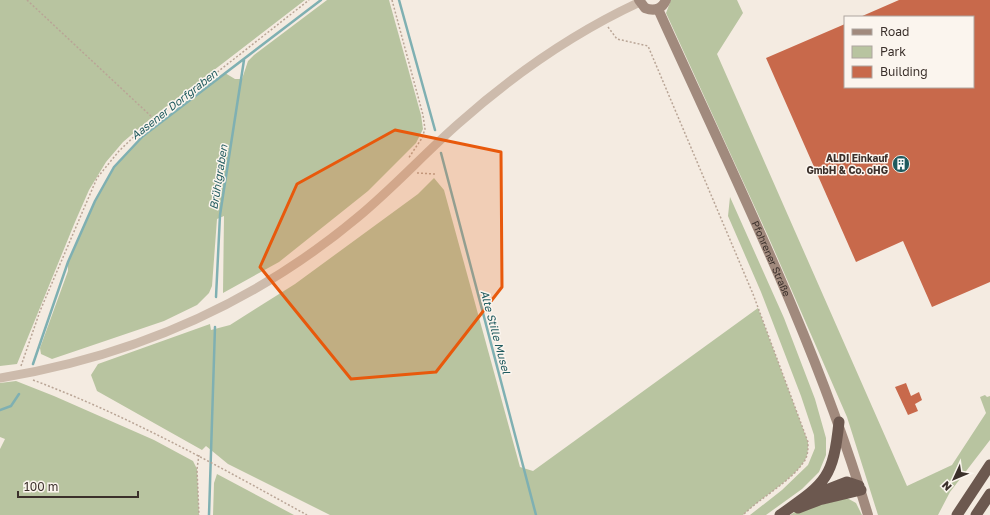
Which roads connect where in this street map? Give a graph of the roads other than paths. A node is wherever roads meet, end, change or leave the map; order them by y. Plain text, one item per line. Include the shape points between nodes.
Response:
1 (666, 0) edge
2 (640, 1) edge
3 (658, 9) junction
4 (0, 378) edge
5 (839, 422) junction
6 (990, 465) edge
7 (860, 488) junction
8 (990, 494) edge
9 (806, 498) junction
10 (780, 515) edge
11 (868, 515) edge
12 (957, 515) edge
13 (976, 515) edge

1 - 3 main road
2 - 3 main road via 649,10
2 - 4 street via 604,19 511,79 457,124 359,216 318,248 253,291 215,312 118,350 72,364
3 - 5 main road, Pfohrener Straße via 787,293
5 - 7 main road, Pfohrener Straße
5 - 9 highway via 828,474
6 - 12 highway
7 - 9 highway via 848,482
7 - 10 highway
7 - 11 main road, Pfohrener Straße
8 - 13 highway
9 - 10 highway

